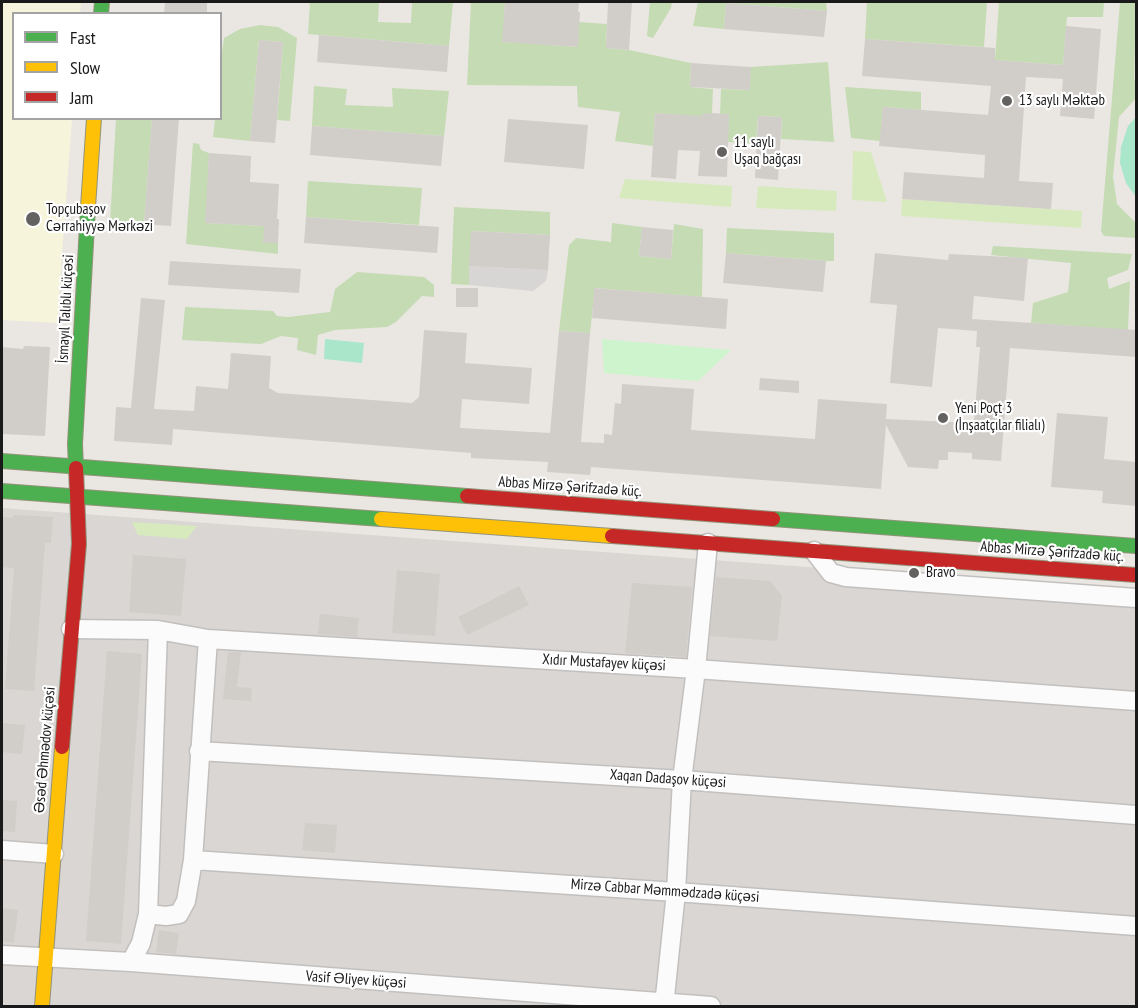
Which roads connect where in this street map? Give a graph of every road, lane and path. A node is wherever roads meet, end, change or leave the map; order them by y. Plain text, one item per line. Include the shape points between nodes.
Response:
1 (94, 120) edge
2 (2, 461) edge
3 (75, 466) junction
4 (2, 491) edge
5 (76, 497) junction
6 (449, 509) junction
7 (708, 543) junction
8 (1137, 546) edge
9 (814, 551) junction
10 (1137, 575) edge
11 (1137, 598) edge
12 (71, 629) junction
13 (158, 630) junction
14 (208, 639) junction
15 (696, 669) junction
16 (1137, 701) edge
17 (199, 751) junction
18 (682, 780) junction
19 (1137, 815) edge
20 (2, 850) edge
21 (54, 854) junction
22 (193, 860) junction
23 (676, 892) junction
24 (148, 914) junction
25 (1137, 926) edge
26 (2, 955) edge
27 (46, 958) junction
28 (131, 962) junction
29 (664, 1005) edge
30 (42, 1006) edge
31 (711, 1006) edge

1 - 3 main road, İsmayıl Talıblı küçəsi
2 - 3 main road, Abbas Mirzə Şərifzadə küç.
3 - 5 main road, İsmayıl Talıblı küçəsi
3 - 6 main road, Abbas Mirzə Şərifzadə küç.
4 - 5 main road
5 - 6 main road, Abbas Mirzə Şərifzadə küç.
5 - 12 main road, Əsəd Əhmədov küçəsi via 79,544
6 - 7 main road, Abbas Mirzə Şərifzadə küç.
6 - 8 main road, Abbas Mirzə Şərifzadə küç.
7 - 9 main road, Abbas Mirzə Şərifzadə küç.
7 - 15 street
9 - 10 main road, Abbas Mirzə Şərifzadə küç.
9 - 11 street via 831,573 846,577
12 - 13 street, Xıdır Mustafayev küçəsi
12 - 21 main road, Əsəd Əhmədov küçəsi
13 - 14 street, Xıdır Mustafayev küçəsi
13 - 24 street
14 - 15 street, Xıdır Mustafayev küçəsi
14 - 17 street
15 - 16 street, Xıdır Mustafayev küçəsi
15 - 18 street
17 - 18 street, Xaqan Dadaşov küçəsi
17 - 22 street
18 - 19 street, Xaqan Dadaşov küçəsi
18 - 23 street
20 - 21 street
21 - 27 main road, Əsəd Əhmədov küçəsi
22 - 23 street, Mirzə Cabbar Məmmədzadə küçəsi
22 - 24 street via 186,901 179,914
23 - 25 street, Mirzə Cabbar Məmmədzadə küçəsi
23 - 29 street
24 - 28 street via 141,943
26 - 27 street, Vasif Əliyev küçəsi
27 - 28 street, Vasif Əliyev küçəsi
27 - 30 main road, Əsəd Əhmədov küçəsi
28 - 29 street, Vasif Əliyev küçəsi
29 - 31 street, Vasif Əliyev küçəsi

